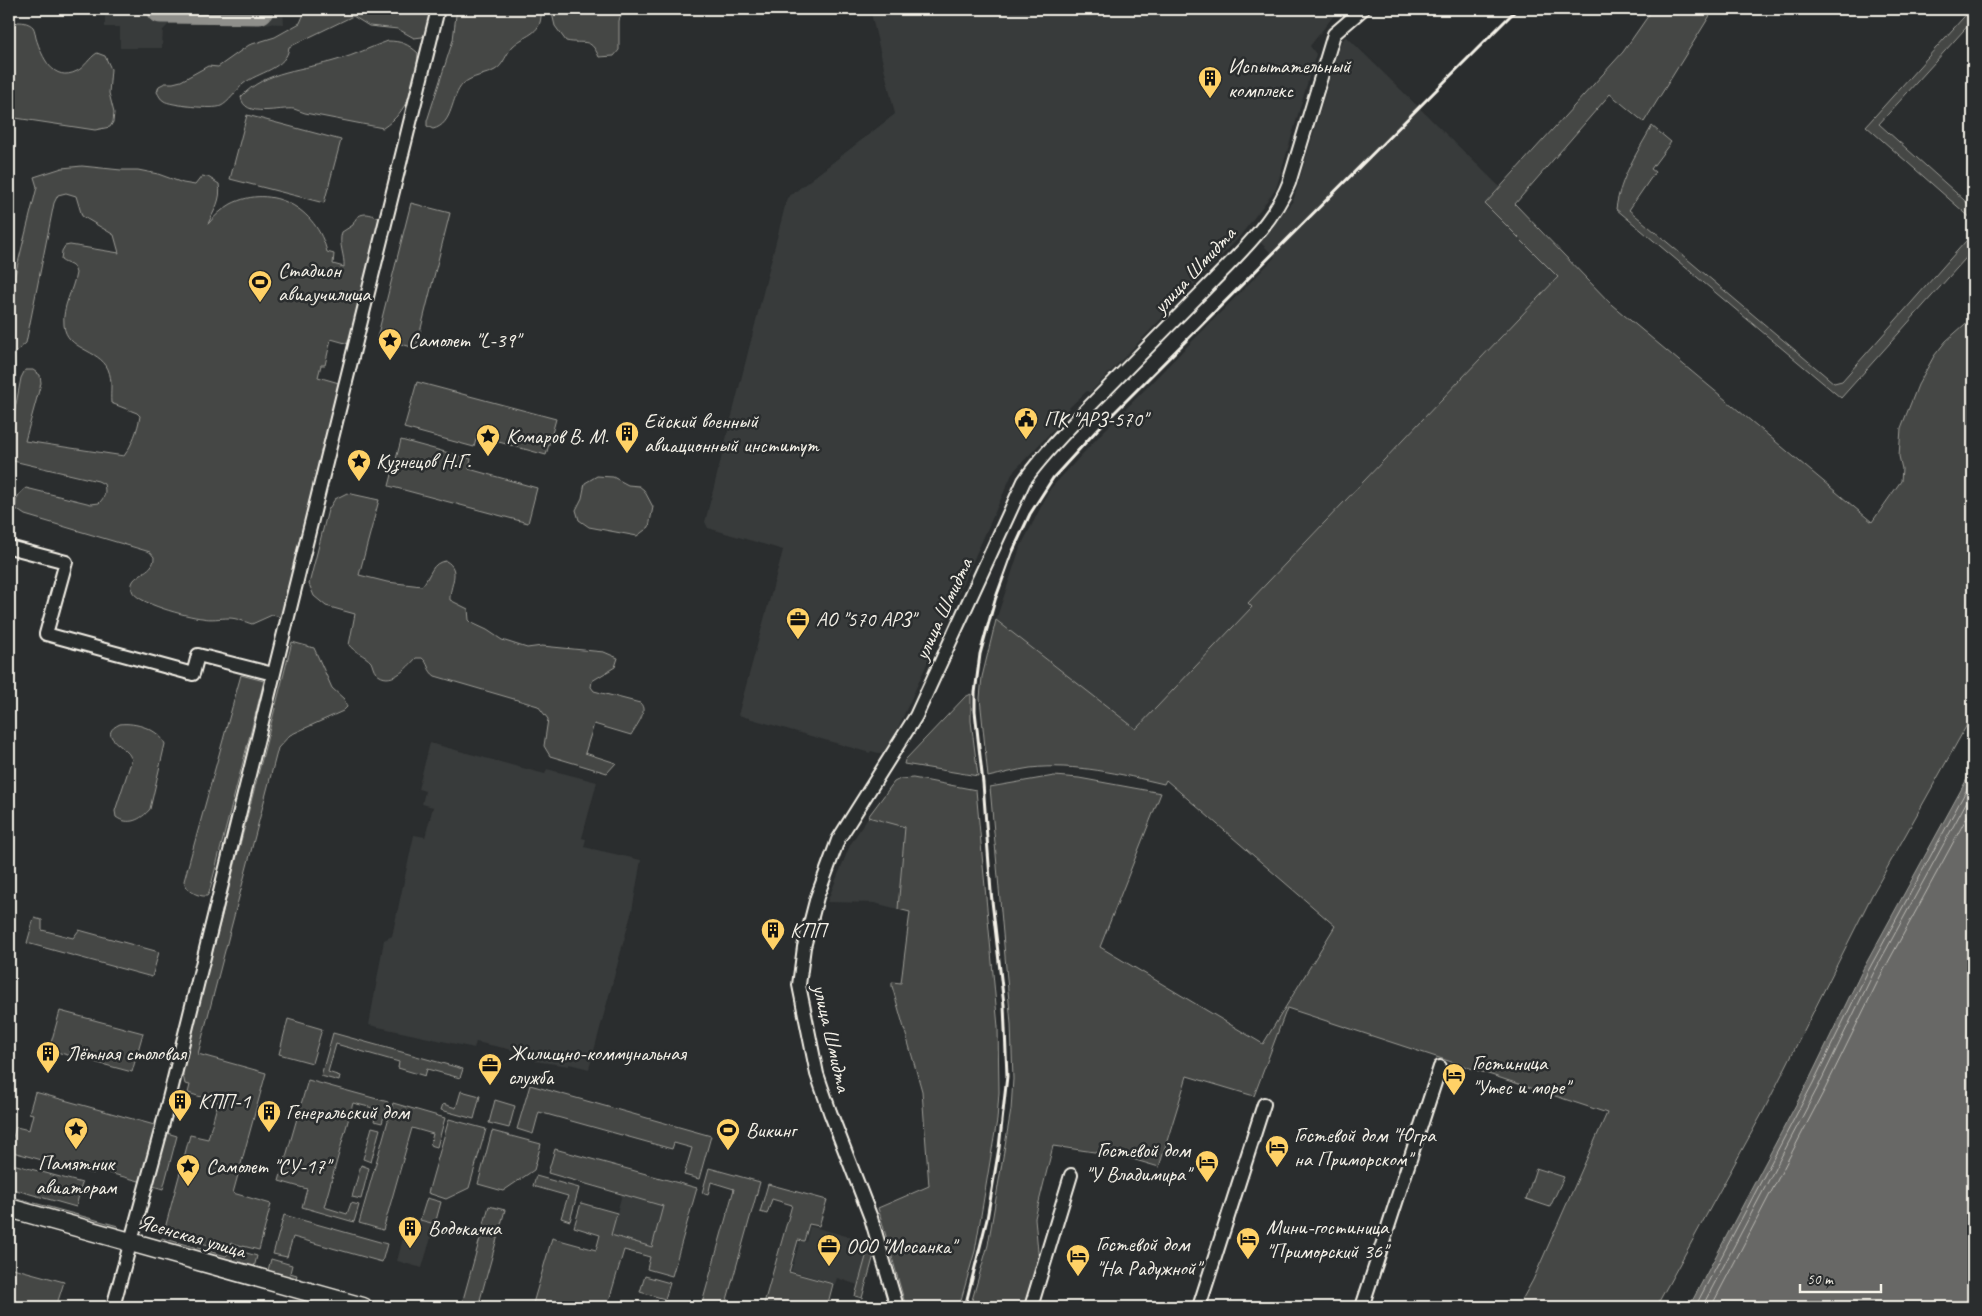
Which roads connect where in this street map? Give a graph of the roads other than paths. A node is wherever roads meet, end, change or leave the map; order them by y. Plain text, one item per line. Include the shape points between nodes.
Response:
1 (438, 9) edge
2 (1363, 9) edge
3 (9, 546) edge
4 (273, 674) junction
5 (1440, 1067) dead end
6 (1264, 1104) dead end
7 (1070, 1176) dead end
8 (9, 1208) edge
9 (131, 1242) junction
10 (113, 1307) edge
11 (363, 1307) edge
12 (897, 1307) edge
13 (1031, 1307) edge
14 (1199, 1307) edge
15 (1362, 1307) edge

1 - 4 street
2 - 12 street, улица Шмидта via 1334,34 1289,183 1273,212 1237,256 1039,461 1024,481 916,716 838,840 817,897 799,976 808,1035 830,1112 872,1218
3 - 4 street via 66,562 46,634 193,674 198,654
4 - 9 street
5 - 15 street
6 - 14 street
7 - 13 street
8 - 9 street, Ясенская улица
9 - 10 street
9 - 11 street, Ясенская улица

